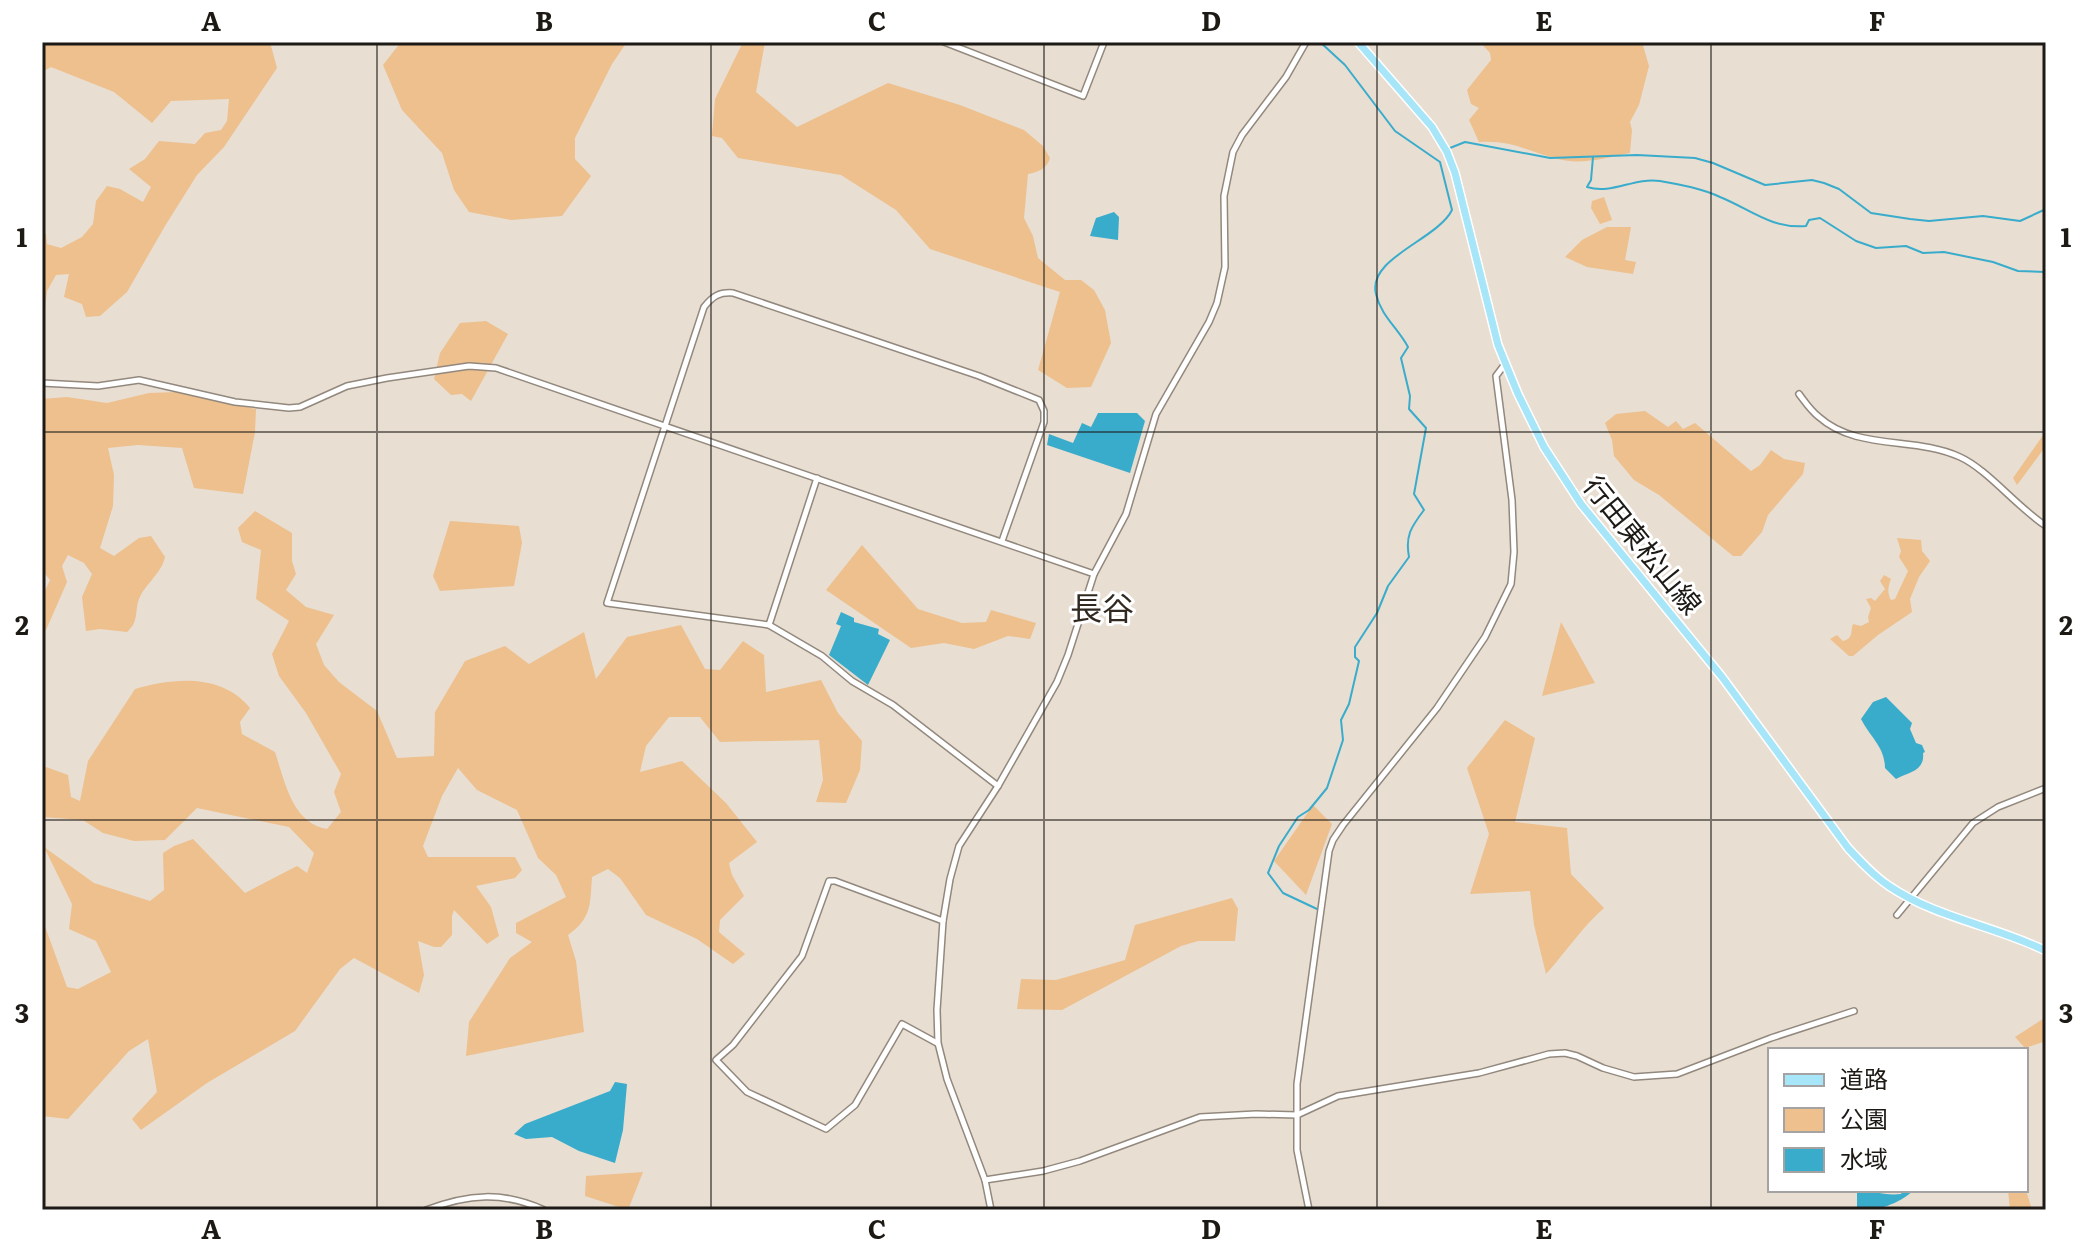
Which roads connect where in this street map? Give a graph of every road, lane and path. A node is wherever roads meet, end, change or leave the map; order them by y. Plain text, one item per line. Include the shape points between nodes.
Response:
1 (944, 42) edge
2 (1104, 42) edge
3 (1306, 42) edge
4 (1358, 42) edge
5 (1505, 364) junction
6 (42, 383) edge
7 (1799, 394) dead end
8 (663, 427) junction
9 (817, 478) junction
10 (2046, 526) edge
11 (1002, 541) junction
12 (1094, 574) junction
13 (769, 625) junction
14 (998, 786) junction
15 (2046, 788) edge
16 (1913, 899) junction
17 (1897, 915) dead end
18 (943, 921) junction
19 (2046, 951) edge
20 (1854, 1011) dead end
21 (938, 1043) junction
22 (1297, 1115) junction
23 (985, 1180) junction
24 (426, 1210) edge
25 (544, 1210) edge
26 (991, 1210) edge
27 (1309, 1210) edge

1 - 2 street via 1083,96
3 - 12 street via 1233,152 1224,196 1225,267 1217,303 1156,414 1126,514
4 - 5 main road, 行田東松山線 via 1432,127 1447,152
5 - 16 main road, 行田東松山線 via 1544,447 1581,504 1713,666 1848,848 1878,877
5 - 22 street via 1496,376 1512,500 1511,584 1485,637 1437,708 1333,840 1300,1052
6 - 8 street via 98,386 139,380 235,402 289,408 347,386 469,366 496,368
7 - 10 street via 1818,417 1845,433 1962,458
8 - 9 street
8 - 11 street via 704,307 717,294 762,302 1039,400 1044,422
8 - 13 street via 607,603
9 - 11 street
9 - 13 street
11 - 12 street
12 - 14 street via 1057,682
13 - 14 street via 893,705
14 - 18 street via 957,852
15 - 16 street via 1973,823
16 - 17 street
16 - 19 main road, 行田東松山線
18 - 21 street
18 - 21 street via 829,881 802,956 716,1060 747,1092 826,1129 855,1105 902,1024
20 - 22 street via 1677,1074 1634,1077 1577,1056 1549,1054 1479,1073 1338,1096
21 - 23 street
22 - 23 street via 1200,1117 1080,1161
22 - 27 street via 1297,1150
23 - 26 street
24 - 25 street via 486,1195 518,1199

